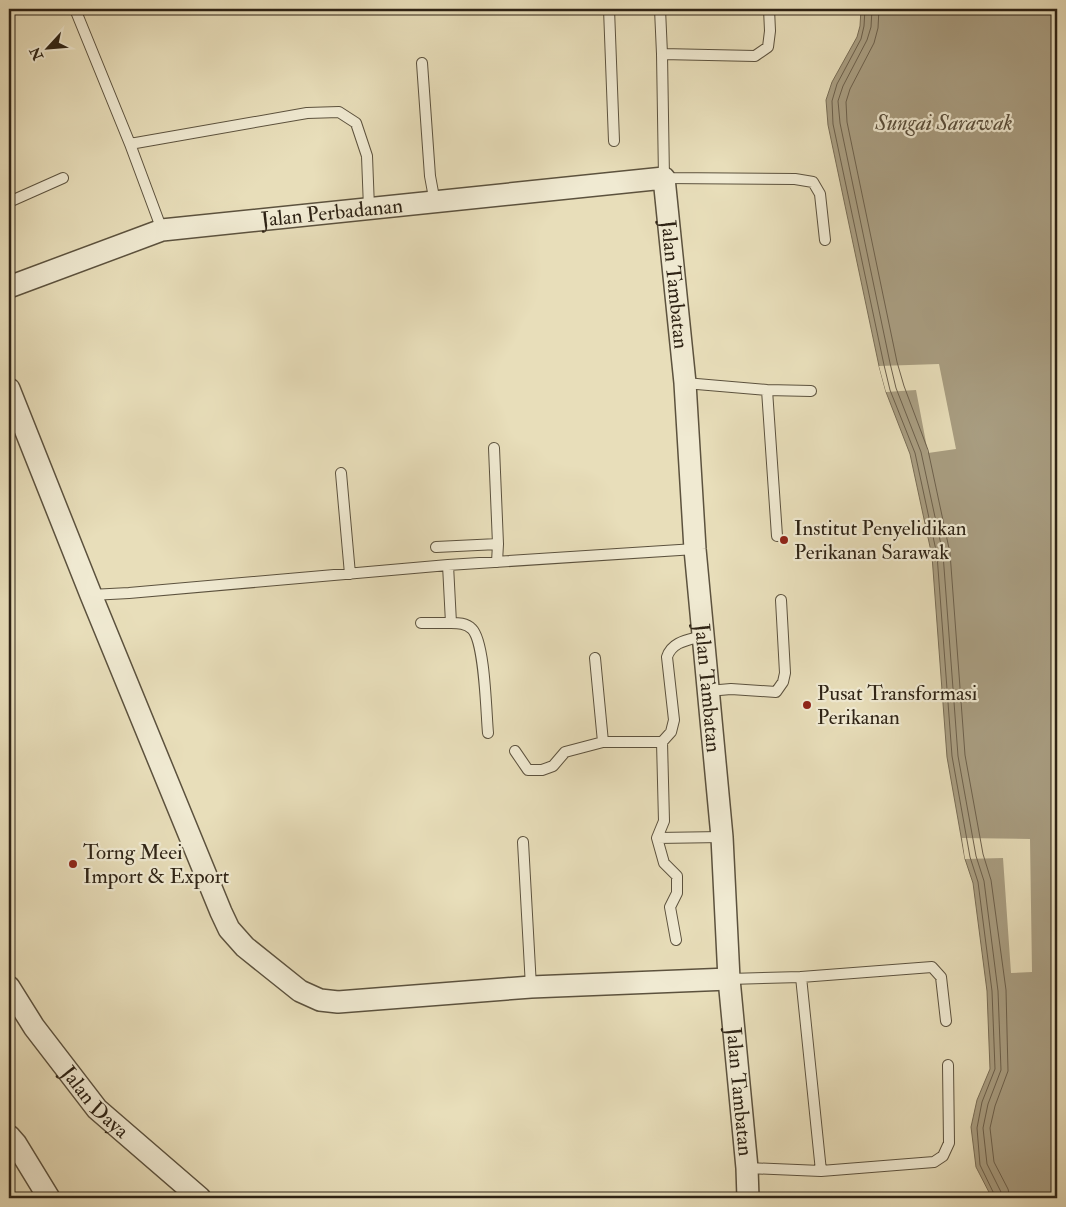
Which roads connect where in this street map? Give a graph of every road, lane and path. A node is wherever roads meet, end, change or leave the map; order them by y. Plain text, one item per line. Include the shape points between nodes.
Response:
1 (75, 9) edge
2 (609, 9) edge
3 (660, 9) edge
4 (769, 9) edge
5 (662, 54) junction
6 (422, 63) dead end
7 (614, 141) dead end
8 (130, 144) junction
9 (63, 178) dead end
10 (664, 178) junction
11 (9, 202) edge
12 (435, 203) junction
13 (369, 208) junction
14 (162, 230) junction
15 (825, 240) dead end
16 (9, 286) edge
17 (685, 383) junction
18 (9, 389) edge
19 (767, 390) junction
20 (811, 391) dead end
21 (494, 448) dead end
22 (341, 473) dead end
23 (777, 536) dead end
24 (498, 544) junction
25 (436, 547) dead end
26 (694, 549) junction
27 (497, 562) junction
28 (448, 565) junction
29 (350, 574) junction
30 (91, 594) junction
31 (781, 600) dead end
32 (451, 623) junction
33 (421, 624) dead end
34 (703, 636) junction
35 (595, 658) dead end
36 (708, 691) junction
37 (488, 733) dead end
38 (603, 742) junction
39 (662, 742) junction
40 (515, 751) dead end
41 (722, 837) junction
42 (657, 838) junction
43 (522, 842) dead end
44 (676, 940) dead end
45 (801, 977) junction
46 (729, 979) junction
47 (9, 987) edge
48 (531, 987) junction
49 (946, 1020) dead end
50 (948, 1065) dead end
51 (9, 1136) edge
52 (746, 1168) junction
53 (821, 1171) junction
54 (193, 1197) edge
55 (49, 1198) edge
56 (748, 1198) edge

1 - 8 lane
2 - 7 lane
3 - 5 lane
4 - 5 lane via 768,47 755,56
5 - 10 lane
6 - 12 lane
8 - 13 lane via 307,113 339,112 356,123 367,156
8 - 14 lane
9 - 11 lane
10 - 12 street, Jalan Perbadanan
10 - 15 lane via 795,179 813,182 820,194
10 - 17 street, Jalan Tambatan
12 - 13 street, Jalan Perbadanan
13 - 14 street, Jalan Perbadanan
14 - 16 street, Jalan Perbadanan
17 - 19 lane
17 - 26 street, Jalan Tambatan
18 - 30 street
19 - 20 lane
19 - 23 lane
21 - 24 lane
22 - 29 lane
24 - 25 lane
24 - 27 lane
26 - 27 lane
26 - 34 street, Jalan Tambatan
27 - 28 lane
28 - 29 lane
28 - 32 lane
29 - 30 lane
30 - 48 street via 221,912 230,929 246,947 300,991 320,1000 338,1002
31 - 36 lane via 784,673 783,682 776,692
32 - 33 lane
32 - 37 lane via 464,624 473,630 480,644
34 - 36 street, Jalan Tambatan
34 - 39 lane via 675,644 669,650 674,720 671,732
35 - 38 lane
36 - 41 street, Jalan Tambatan
38 - 39 lane
38 - 40 lane via 566,752 552,766 542,770 528,770
39 - 42 lane via 664,822
41 - 42 lane
41 - 46 street, Jalan Tambatan
42 - 44 lane via 664,862 677,876 677,893 670,907
43 - 48 lane
45 - 46 lane
45 - 49 lane via 932,967 941,977
45 - 53 lane
46 - 48 street
46 - 52 street, Jalan Tambatan
47 - 54 street, Jalan Daya via 34,1027 97,1109
50 - 53 lane via 949,1143 943,1156 934,1162
51 - 55 street
52 - 53 lane
52 - 56 street, Jalan Tambatan

